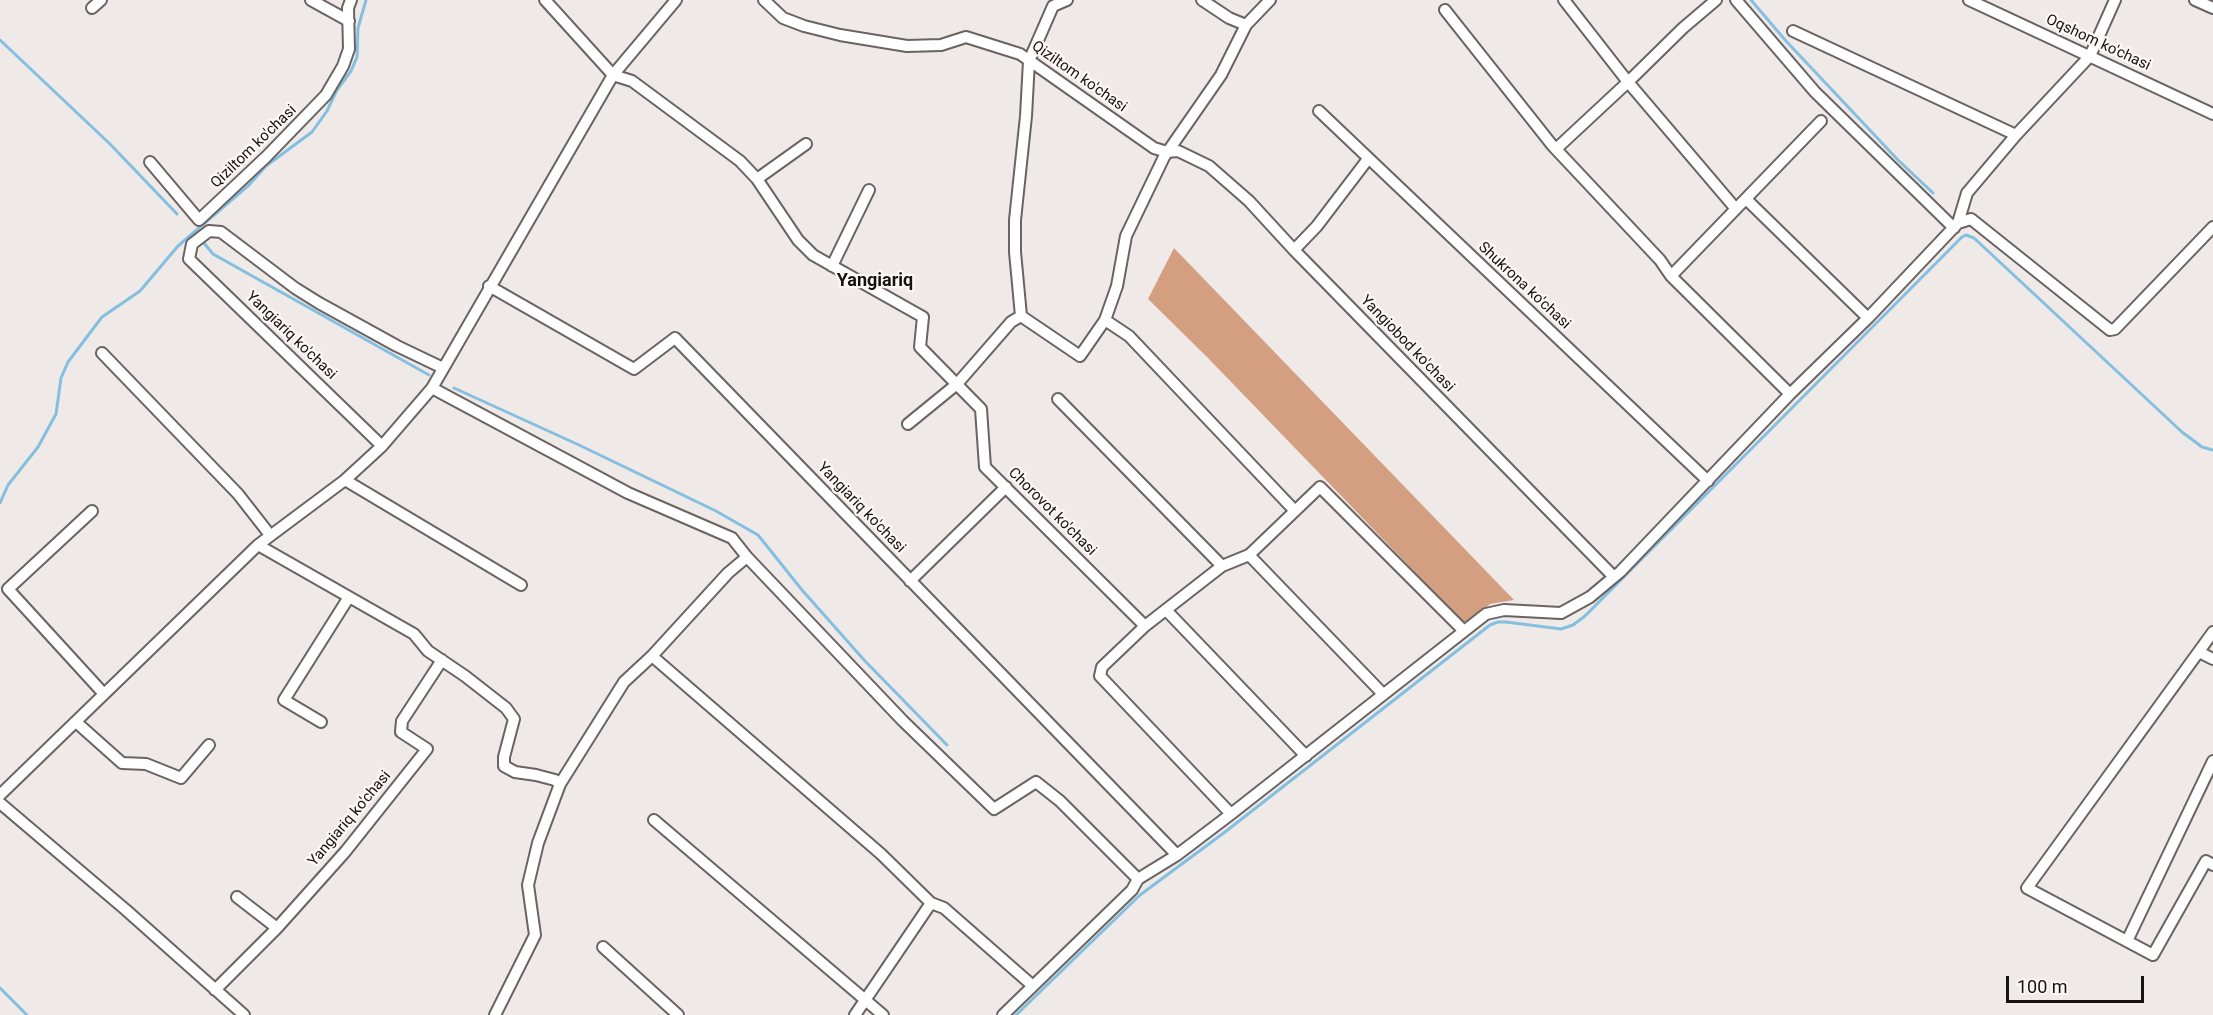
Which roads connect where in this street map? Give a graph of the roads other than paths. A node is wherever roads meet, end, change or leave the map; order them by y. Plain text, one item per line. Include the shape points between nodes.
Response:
1 (311, 0) edge
2 (351, 0) edge
3 (545, 0) edge
4 (676, 0) edge
5 (764, 0) edge
6 (1067, 0) edge
7 (1202, 0) edge
8 (1270, 0) edge
9 (1564, 0) edge
10 (1716, 0) edge
11 (1736, 0) edge
12 (1970, 0) edge
13 (2115, 0) edge
14 (2195, 0) edge
15 (2213, 8) edge
16 (1445, 10) dead end
17 (349, 21) junction
18 (1246, 25) junction
19 (1793, 32) dead end
20 (2090, 56) junction
21 (1029, 61) junction
22 (613, 75) junction
23 (1628, 82) junction
24 (1320, 111) dead end
25 (2213, 114) edge
26 (1821, 121) dead end
27 (2016, 135) junction
28 (806, 144) dead end
29 (1556, 149) junction
30 (1167, 152) junction
31 (1368, 159) junction
32 (150, 162) dead end
33 (757, 179) junction
34 (869, 190) dead end
35 (1746, 199) junction
36 (1736, 209) junction
37 (1956, 226) junction
38 (2213, 227) edge
39 (1294, 250) junction
40 (832, 266) junction
41 (1671, 276) junction
42 (489, 286) junction
43 (1021, 316) junction
44 (1868, 318) junction
45 (1105, 320) junction
46 (102, 353) dead end
47 (443, 368) junction
48 (957, 384) junction
49 (432, 388) junction
50 (1790, 394) junction
51 (1058, 399) dead end
52 (908, 424) dead end
53 (382, 446) junction
54 (345, 480) junction
55 (1708, 481) junction
56 (1006, 487) junction
57 (92, 511) dead end
58 (1295, 511) junction
59 (270, 535) junction
60 (258, 545) junction
61 (1249, 555) junction
62 (747, 557) junction
63 (1222, 566) junction
64 (1614, 577) junction
65 (910, 581) junction
66 (520, 585) dead end
67 (349, 597) junction
68 (1166, 609) junction
69 (1144, 626) junction
70 (1464, 631) junction
71 (2213, 632) edge
72 (2199, 652) junction
73 (652, 656) junction
74 (2213, 659) edge
75 (442, 660) junction
76 (104, 694) junction
77 (1383, 694) junction
78 (76, 722) junction
79 (321, 722) dead end
80 (209, 745) dead end
81 (1306, 756) junction
82 (2213, 761) edge
83 (560, 784) junction
84 (0, 795) edge
85 (0, 803) edge
86 (1231, 814) junction
87 (654, 820) dead end
88 (1177, 855) junction
89 (2213, 865) edge
90 (1138, 879) junction
91 (237, 897) dead end
92 (932, 903) junction
93 (277, 928) junction
94 (2127, 941) junction
95 (603, 947) dead end
96 (1033, 986) junction
97 (215, 990) junction
98 (866, 1000) junction
99 (243, 1015) edge
100 (495, 1015) edge
101 (678, 1015) edge
102 (855, 1015) edge
103 (883, 1015) edge
104 (1003, 1015) edge

1 - 17 street
2 - 17 street, Qiziltom ko'chasi
3 - 22 street
4 - 22 street
5 - 21 street, Qiziltom ko'chasi via 783,18 840,35 907,46 941,45 966,37 1020,54
6 - 21 street via 1053,6
7 - 18 street
8 - 18 street
9 - 23 street
10 - 23 street
11 - 37 street via 1815,92
12 - 20 street, Oqshom ko'chasi
13 - 20 street
14 - 15 street
16 - 29 street
17 - 32 street, Qiziltom ko'chasi via 349,49 326,96 199,220
18 - 30 street via 1221,75
19 - 27 street
20 - 25 street, Oqshom ko'chasi
20 - 27 street
21 - 30 street, Qiziltom ko'chasi via 1154,148
21 - 43 street via 1015,220
22 - 33 street via 632,81 740,161
22 - 42 street
23 - 29 street
23 - 36 street
24 - 31 street, Shukrona ko'chasi
26 - 35 street
27 - 37 street via 1967,193
28 - 33 street
29 - 41 street
30 - 39 street, Yangiobod ko'chasi via 1178,151 1209,166 1249,201
30 - 45 street via 1126,236 1117,286
31 - 39 street
31 - 55 street, Shukrona ko'chasi
33 - 40 street via 798,240
34 - 40 street
35 - 36 street
35 - 44 street
36 - 41 street
37 - 38 street via 1971,219 2110,330
37 - 44 street
39 - 64 street, Yangiobod ko'chasi
40 - 48 street, Chorovot ko'chasi via 923,317 920,347
41 - 50 street
42 - 47 street
42 - 65 street, Yangiariq ko'chasi via 634,369 675,338
43 - 45 street via 1080,356
43 - 48 street via 1011,322
44 - 50 street
45 - 58 street via 1129,336
46 - 59 street via 237,494
47 - 49 street
47 - 53 street, Yangiariq ko'chasi via 319,303 221,232 209,231 192,244 189,259
48 - 52 street
48 - 56 street, Chorovot ko'chasi via 981,409 985,467
49 - 53 street
49 - 62 street via 628,493 732,538
50 - 55 street
51 - 63 street
53 - 54 street
54 - 59 street
54 - 66 street
55 - 64 street
56 - 65 street
56 - 69 street, Chorovot ko'chasi
57 - 76 street via 8,589
58 - 61 street
58 - 70 street via 1320,487
59 - 60 street
60 - 67 street
60 - 76 street
61 - 63 street
61 - 77 street
62 - 73 street
62 - 90 street via 903,721 994,808 1036,782
63 - 68 street
64 - 70 street via 1590,597 1561,613 1504,610 1486,614
65 - 88 street, Yangiariq ko'chasi
67 - 75 street via 414,634
67 - 79 street via 284,700
68 - 69 street
68 - 81 street
69 - 86 street via 1102,667 1100,676
70 - 77 street
71 - 72 street
72 - 74 street
72 - 94 street via 2027,888
73 - 83 street via 624,682
73 - 92 street via 881,854
75 - 83 street via 506,708 514,719 504,766
75 - 93 street, Yangiariq ko'chasi via 402,721 401,732 427,749 345,852
76 - 78 street
77 - 81 street
78 - 80 street via 122,763 146,764 182,778
78 - 84 street
81 - 86 street
82 - 94 street
83 - 100 street via 538,843 528,885 535,935
85 - 97 street
86 - 88 street
87 - 98 street
88 - 90 street
89 - 94 street via 2206,861 2153,955
90 - 96 street via 1132,890
91 - 93 street
92 - 96 street via 944,908
92 - 98 street
93 - 97 street, Yangiariq ko'chasi
95 - 101 street
96 - 104 street
97 - 99 street
98 - 102 street
98 - 103 street

